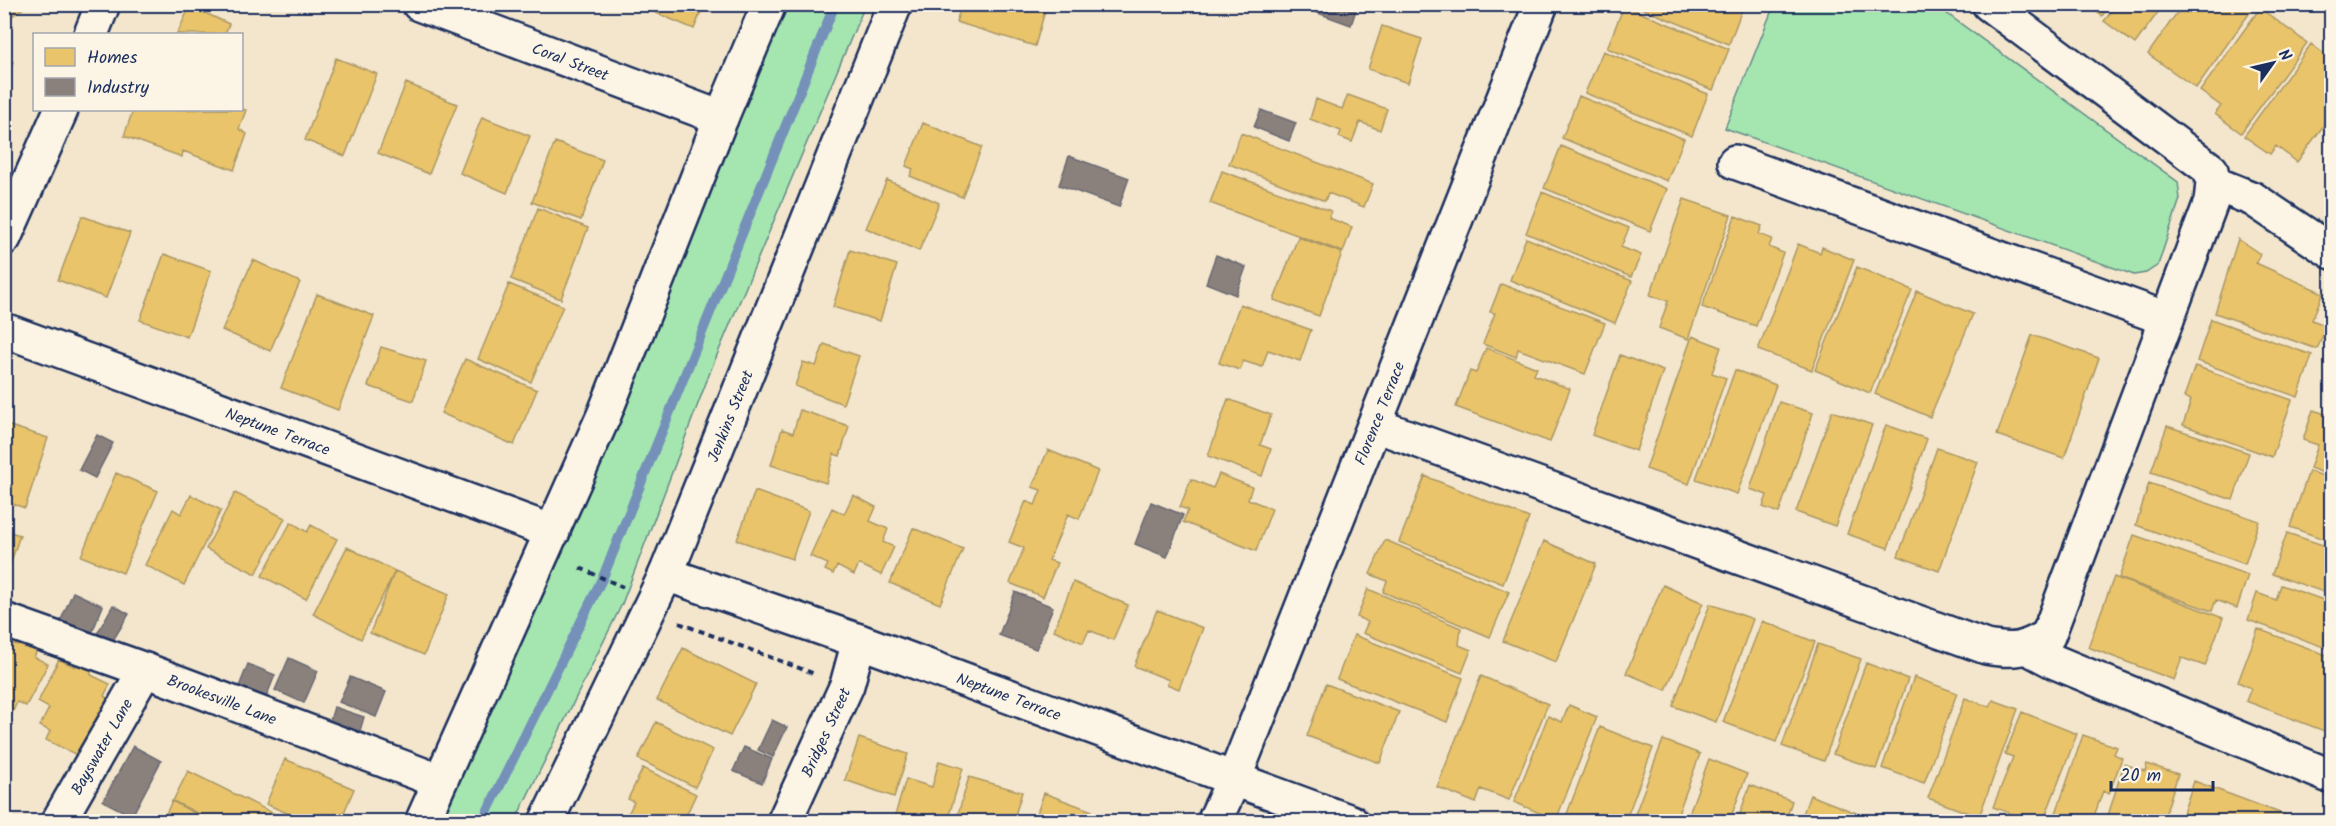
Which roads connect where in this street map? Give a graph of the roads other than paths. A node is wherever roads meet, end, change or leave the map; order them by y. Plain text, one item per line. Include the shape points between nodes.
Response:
1 (103, 4) edge
2 (419, 4) edge
3 (769, 4) edge
4 (894, 4) edge
5 (1541, 4) edge
6 (1989, 4) edge
7 (91, 33) edge
8 (61, 111) edge
9 (722, 118) junction
10 (1735, 162) dead end
11 (2213, 183) junction
12 (4, 238) edge
13 (2331, 252) edge
14 (2167, 319) junction
15 (4, 330) edge
16 (1375, 425) junction
17 (553, 532) junction
18 (666, 574) junction
19 (4, 620) edge
20 (859, 641) junction
21 (2028, 648) junction
22 (145, 670) junction
23 (2331, 777) edge
24 (1234, 779) junction
25 (439, 782) junction
26 (58, 822) edge
27 (422, 822) edge
28 (546, 822) edge
29 (784, 822) edge
30 (1214, 822) edge
31 (1351, 822) edge

1 - 7 street
2 - 9 street, Coral Street
3 - 9 street
4 - 18 street, Jenkins Street
5 - 16 street, Florence Terrace
6 - 11 street via 2211,170
8 - 12 street
9 - 17 street
10 - 14 street
11 - 13 street via 2253,199
11 - 14 street via 2211,202
14 - 21 street via 2048,636
15 - 17 street, Neptune Terrace
16 - 21 street via 1986,647 2008,651
16 - 24 street, Florence Terrace
17 - 25 street
18 - 20 street, Neptune Terrace
18 - 28 street, Jenkins Street
19 - 22 street, Brookesville Lane
20 - 24 street, Neptune Terrace
20 - 29 street, Bridges Street via 847,686
21 - 23 street
22 - 25 street, Brookesville Lane
22 - 26 street, Bayswater Lane
24 - 30 street, Florence Terrace
24 - 31 street, Neptune Terrace
25 - 27 street

